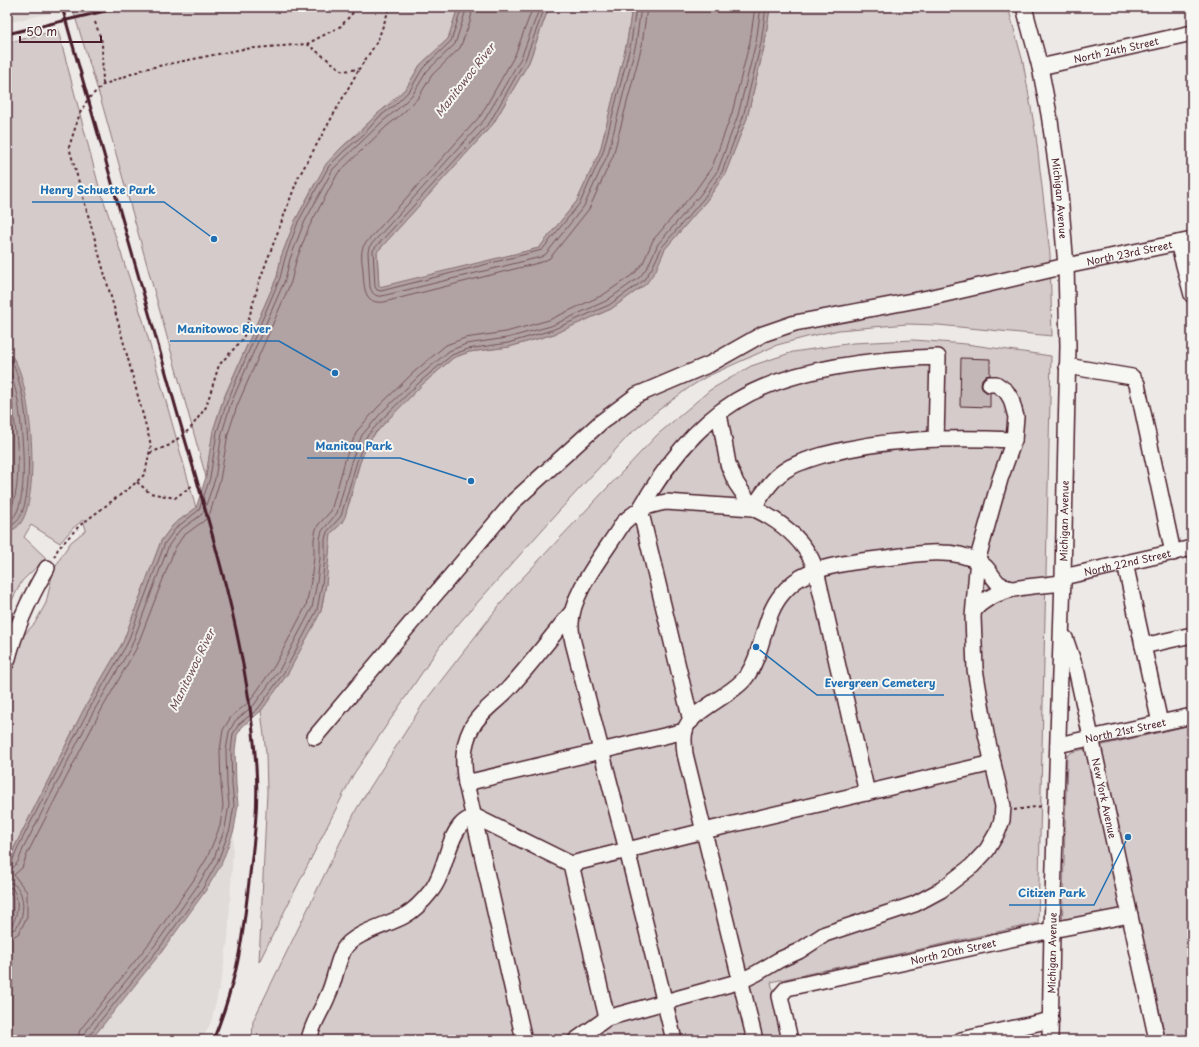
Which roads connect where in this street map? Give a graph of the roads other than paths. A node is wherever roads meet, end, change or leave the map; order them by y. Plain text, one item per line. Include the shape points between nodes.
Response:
1 (1024, 7) edge
2 (1192, 33) edge
3 (1040, 67) junction
4 (1185, 241) edge
5 (1066, 266) junction
6 (1192, 295) edge
7 (1067, 366) junction
8 (990, 384) dead end
9 (720, 413) junction
10 (936, 439) junction
11 (1014, 440) junction
12 (753, 508) junction
13 (640, 509) junction
14 (1192, 548) edge
15 (1173, 553) junction
16 (978, 561) junction
17 (1125, 564) junction
18 (47, 568) road end
19 (816, 571) junction
20 (1063, 580) junction
21 (1011, 590) junction
22 (974, 610) junction
23 (572, 612) junction
24 (1062, 628) junction
25 (1192, 634) edge
26 (1143, 646) junction
27 (7, 662) edge
28 (1192, 716) edge
29 (1160, 723) junction
30 (688, 726) junction
31 (315, 737) dead end
32 (1091, 738) junction
33 (1058, 745) junction
34 (601, 750) junction
35 (993, 763) junction
36 (466, 783) junction
37 (867, 793) junction
38 (474, 816) junction
39 (704, 830) junction
40 (627, 850) junction
41 (571, 864) junction
42 (1130, 915) junction
43 (1052, 930) junction
44 (741, 981) junction
45 (664, 1002) junction
46 (607, 1018) junction
47 (1051, 1020) junction
48 (309, 1040) edge
49 (524, 1040) edge
50 (576, 1040) edge
51 (674, 1040) edge
52 (755, 1040) edge
53 (790, 1040) edge
54 (961, 1040) edge
55 (1050, 1040) edge
56 (1158, 1040) edge

1 - 3 street, Michigan Avenue
2 - 3 street, North 24th Street
3 - 5 street, Michigan Avenue via 1050,114
4 - 5 street, North 23rd Street
4 - 6 street
5 - 7 street, Michigan Avenue
5 - 31 street, North 23rd Street via 928,298 795,323 763,334 710,364 637,395 600,423 514,501
7 - 15 street via 1132,377 1137,384
7 - 20 street, Michigan Avenue
8 - 11 street via 1001,387 1011,399 1016,417
9 - 10 street via 752,393 795,376 883,361 938,357
9 - 12 street via 731,473
9 - 13 street via 678,452
10 - 11 street
10 - 12 street via 856,448 797,464 775,478
11 - 16 street via 1000,479
12 - 13 street via 666,502
12 - 19 street via 774,520 794,537 810,556
13 - 23 street via 623,524 580,590
13 - 30 street
14 - 15 street, North 22nd Street
15 - 17 street, North 22nd Street
16 - 19 street via 943,553 910,555 846,563
16 - 21 street via 996,581
16 - 22 street
17 - 20 street, North 22nd Street
17 - 26 street
18 - 27 street via 32,594
19 - 30 street via 790,586 775,604 746,678 707,707
19 - 37 street
20 - 21 street, North 22nd Street
20 - 24 street, Michigan Avenue
21 - 22 street, North 22nd Street via 990,596
22 - 35 street via 976,669
23 - 34 street via 570,627 573,642
23 - 36 street via 510,687 472,727 463,756
24 - 32 street, New York Avenue via 1077,673
24 - 33 street, Michigan Avenue
25 - 26 street
26 - 29 street
28 - 29 street, North 21st Street
29 - 32 street, North 21st Street
30 - 34 street
30 - 39 street via 685,754
32 - 33 street, North 21st Street
32 - 42 street, New York Avenue
33 - 43 street, Michigan Avenue
34 - 36 street
34 - 40 street
35 - 37 street
35 - 44 street via 1004,812 998,831 987,850 972,866 941,890 915,904 825,934 799,951
36 - 38 street
37 - 39 street
38 - 41 street
38 - 48 street via 457,831 439,878 424,900 404,916 361,935 344,948 332,986
38 - 49 street
39 - 40 street
39 - 44 street
40 - 41 street
40 - 45 street
41 - 46 street
42 - 43 street, North 20th Street
42 - 56 street, New York Avenue
43 - 47 street, Michigan Avenue
43 - 53 street, North 20th Street via 787,988 780,996
44 - 45 street
44 - 52 street
45 - 46 street
45 - 51 street
46 - 50 street
47 - 54 street
47 - 55 street, Michigan Avenue

